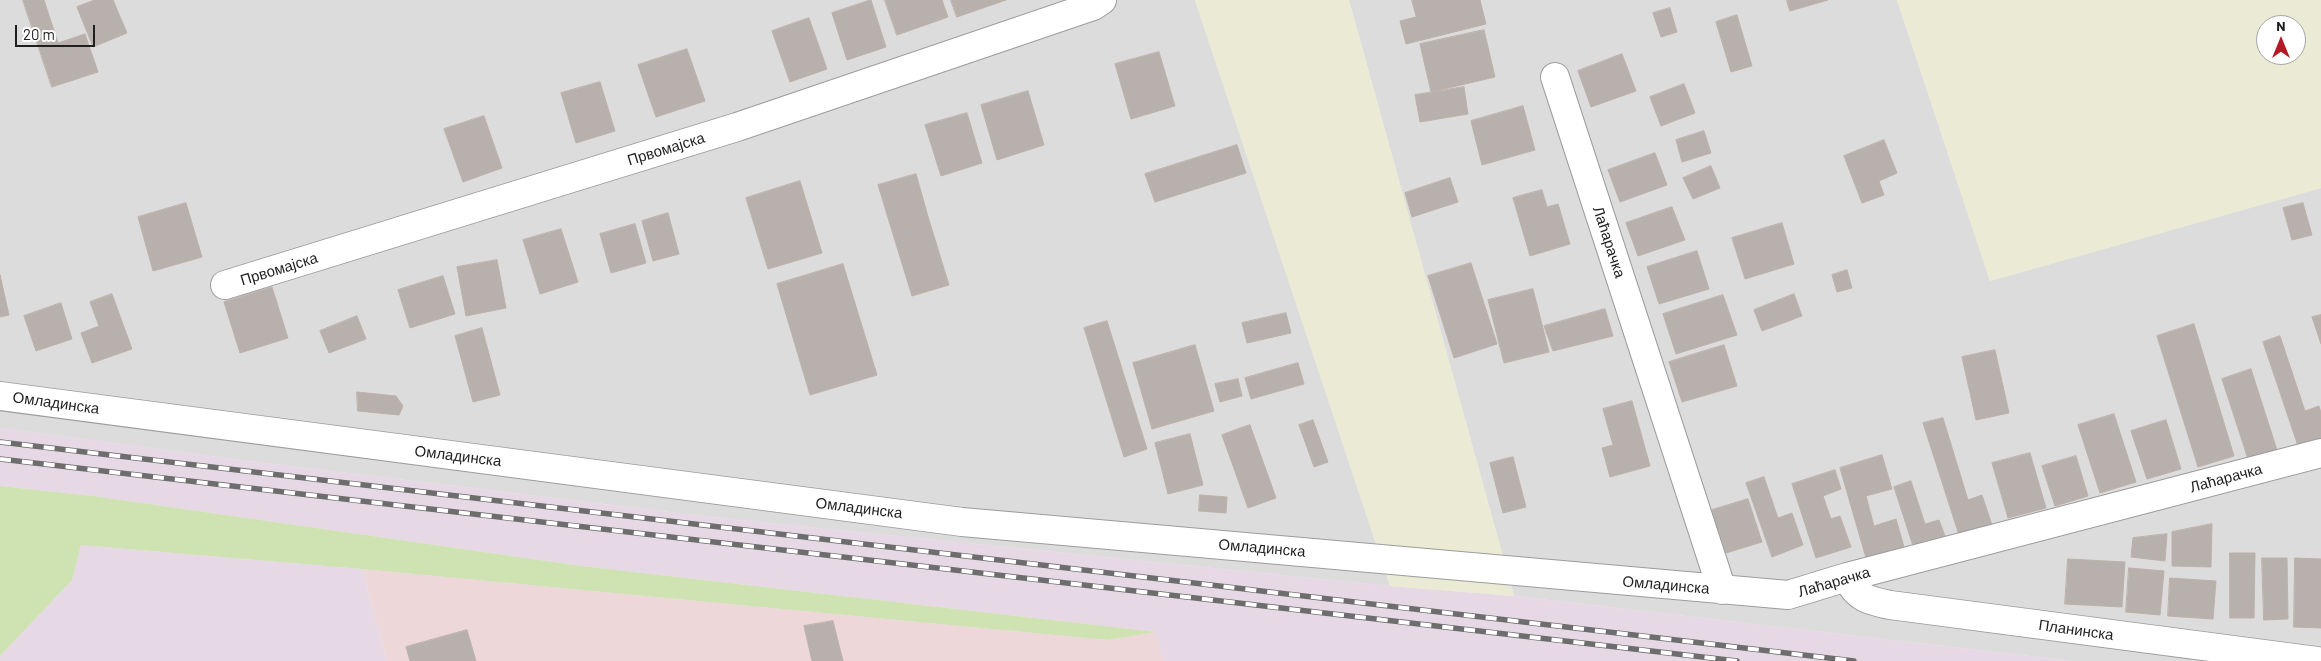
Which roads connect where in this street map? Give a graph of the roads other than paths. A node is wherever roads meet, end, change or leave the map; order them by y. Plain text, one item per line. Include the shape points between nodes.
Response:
1 (1102, 0) edge
2 (1555, 77) dead end
3 (225, 285) dead end
4 (0, 396) edge
5 (2321, 453) edge
6 (1847, 577) junction
7 (1722, 590) junction
8 (2317, 661) edge

1 - 3 street, Првомајска via 1093,6 737,127
2 - 7 street, Лаћарачка
4 - 7 street, Омладинска via 962,522
5 - 6 street, Лаћарачка
6 - 7 street, Лаћарачка via 1788,596
6 - 8 street, Планинска via 1863,598 1890,605

